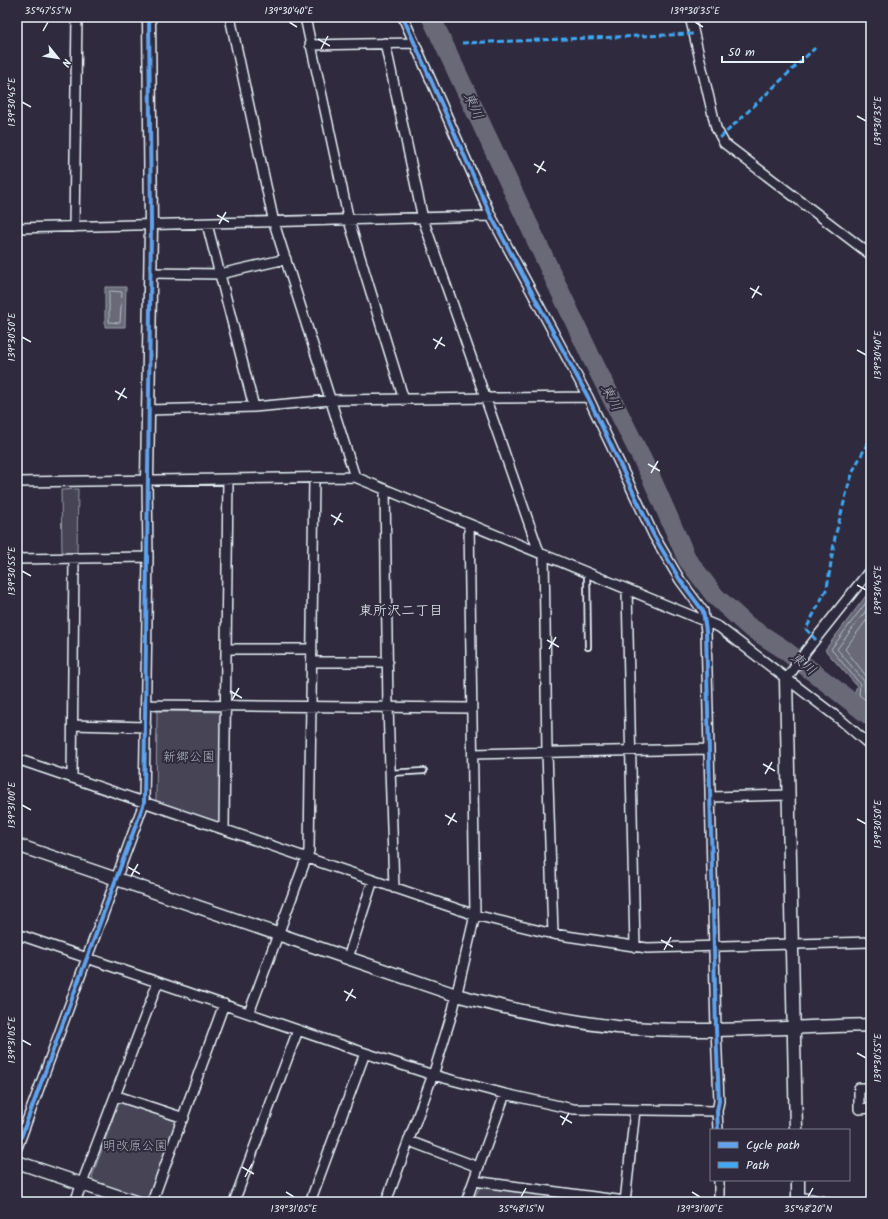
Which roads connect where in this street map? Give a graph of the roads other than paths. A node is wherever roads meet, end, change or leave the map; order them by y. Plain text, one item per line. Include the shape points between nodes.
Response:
1 (78, 17) edge
2 (149, 17) edge
3 (230, 17) edge
4 (305, 17) edge
5 (403, 17) edge
6 (690, 17) edge
7 (385, 43) junction
8 (414, 43) junction
9 (310, 45) junction
10 (492, 216) junction
11 (423, 219) junction
12 (349, 221) junction
13 (274, 223) junction
14 (207, 224) junction
15 (151, 226) junction
16 (74, 227) junction
17 (17, 228) edge
18 (871, 254) edge
19 (286, 259) junction
20 (151, 273) junction
21 (220, 274) junction
22 (588, 396) junction
23 (487, 399) junction
24 (331, 400) junction
25 (404, 400) junction
26 (254, 407) junction
27 (148, 410) junction
28 (355, 477) junction
29 (314, 478) junction
30 (228, 479) junction
31 (147, 480) junction
32 (17, 482) edge
33 (385, 489) junction
34 (469, 524) junction
35 (542, 554) junction
36 (74, 558) junction
37 (148, 558) junction
38 (17, 559) edge
39 (871, 569) edge
40 (587, 573) junction
41 (627, 590) junction
42 (705, 621) junction
43 (588, 647) dead end
44 (226, 649) junction
45 (312, 649) junction
46 (312, 662) junction
47 (388, 662) junction
48 (786, 680) junction
49 (147, 705) junction
50 (225, 707) junction
51 (388, 707) junction
52 (311, 708) junction
53 (471, 708) junction
54 (73, 725) junction
55 (146, 726) junction
56 (871, 746) edge
57 (708, 749) junction
58 (632, 750) junction
59 (547, 752) junction
60 (473, 754) junction
61 (17, 759) edge
62 (424, 771) dead end
63 (390, 773) junction
64 (72, 778) junction
65 (789, 796) junction
66 (710, 797) junction
67 (144, 803) junction
68 (224, 830) junction
69 (17, 845) edge
70 (307, 858) junction
71 (117, 879) junction
72 (373, 880) junction
73 (394, 888) junction
74 (475, 915) junction
75 (17, 934) edge
76 (552, 934) junction
77 (278, 935) junction
78 (871, 942) edge
79 (792, 945) junction
80 (714, 946) junction
81 (635, 947) junction
82 (88, 958) junction
83 (348, 958) junction
84 (158, 982) junction
85 (456, 995) junction
86 (224, 1004) junction
87 (249, 1013) junction
88 (871, 1025) edge
89 (794, 1027) junction
90 (716, 1029) junction
91 (298, 1030) junction
92 (365, 1053) junction
93 (433, 1075) junction
94 (871, 1088) edge
95 (505, 1094) junction
96 (117, 1096) junction
97 (871, 1108) edge
98 (636, 1110) junction
99 (717, 1111) junction
100 (184, 1118) junction
101 (718, 1129) edge
102 (796, 1129) edge
103 (409, 1141) junction
104 (17, 1148) edge
105 (17, 1162) edge
106 (478, 1168) junction
107 (474, 1181) junction
108 (718, 1181) edge
109 (798, 1181) edge
110 (82, 1184) junction
111 (798, 1199) edge
112 (625, 1201) edge
113 (75, 1202) edge
114 (136, 1202) edge
115 (152, 1202) edge
116 (234, 1202) edge
117 (310, 1202) edge
118 (386, 1202) edge
119 (466, 1202) edge
120 (719, 1202) edge
121 (825, 1202) edge

1 - 16 street
2 - 15 street
3 - 13 street
4 - 9 street
5 - 8 street
6 - 18 street via 714,120 724,144
7 - 8 street
7 - 9 street
7 - 11 street
8 - 10 street
9 - 12 street
10 - 11 street
10 - 22 street
11 - 12 street
11 - 23 street
12 - 13 street
12 - 25 street
13 - 14 street
13 - 19 street
14 - 15 street
14 - 21 street
15 - 16 street
15 - 20 street
16 - 17 street
19 - 21 street
19 - 24 street
20 - 21 street
20 - 27 street
21 - 26 street
22 - 23 street
22 - 42 street via 654,536 680,580 703,611
23 - 25 street
23 - 35 street
24 - 25 street
24 - 26 street
24 - 28 street
26 - 27 street
27 - 31 street
28 - 29 street
28 - 33 street
29 - 30 street
29 - 45 street
30 - 31 street
30 - 44 street
31 - 32 street
31 - 37 street
33 - 34 street
33 - 47 street
34 - 35 street
34 - 53 street
35 - 40 street
35 - 59 street
36 - 37 street
36 - 38 street
36 - 54 street
37 - 49 street
39 - 48 street
40 - 41 street
40 - 43 lane
41 - 42 street
41 - 58 street
42 - 48 street via 719,627
42 - 57 street
44 - 45 street
44 - 50 street
45 - 46 street
46 - 47 street
46 - 52 street
47 - 51 street
48 - 56 street
48 - 65 street
49 - 50 street
49 - 55 street
50 - 52 street
50 - 68 street
51 - 52 street
51 - 53 street
51 - 63 street
52 - 70 street
53 - 60 street
54 - 55 street
54 - 64 street
55 - 67 street
57 - 58 street
57 - 66 street
58 - 59 street
58 - 81 street
59 - 60 street
59 - 76 street
60 - 74 street
61 - 64 street
62 - 63 lane
63 - 73 street
64 - 67 street
65 - 66 street
65 - 79 street
66 - 80 street
67 - 68 street
67 - 71 street
68 - 70 street
69 - 71 street
70 - 72 street
70 - 77 street
71 - 77 street
71 - 82 street
72 - 73 street
72 - 83 street
73 - 74 street
74 - 76 street
74 - 85 street
75 - 82 street
76 - 81 street
77 - 83 street
77 - 87 street
78 - 79 street
79 - 80 street
79 - 89 street
80 - 81 street
80 - 90 street
82 - 84 street
82 - 104 street
83 - 85 street
84 - 86 street
84 - 96 street
85 - 90 street via 525,1013 617,1027
85 - 93 street
86 - 87 street
86 - 100 street
87 - 91 street
88 - 89 street
89 - 90 street
89 - 102 street
90 - 99 street via 719,1101
91 - 92 street
91 - 116 street
92 - 93 street
92 - 117 street
93 - 95 street
93 - 103 street
94 - 97 street via 859,1088 859,1109
95 - 98 street via 573,1110
95 - 106 street
96 - 100 street
96 - 110 street
98 - 99 street
98 - 112 street
99 - 101 street
100 - 115 street
103 - 106 street
103 - 118 street
105 - 110 street
106 - 107 street
107 - 112 street
107 - 119 street
108 - 120 street
109 - 111 street
110 - 113 street
110 - 114 street
111 - 121 street

